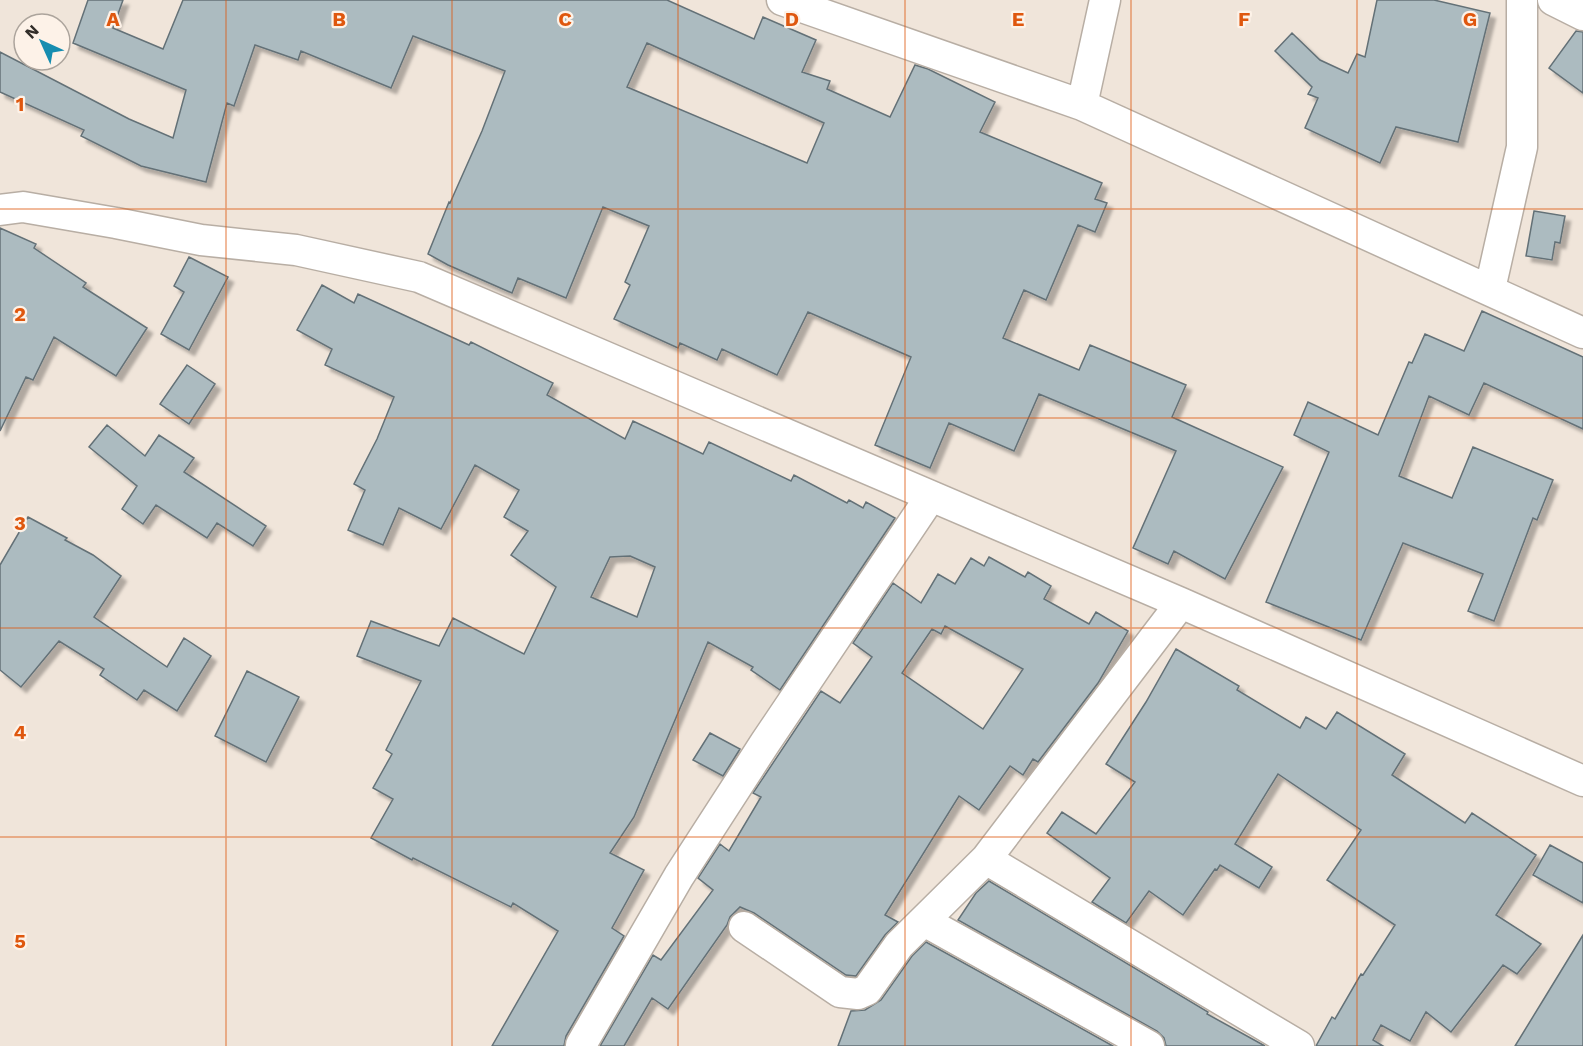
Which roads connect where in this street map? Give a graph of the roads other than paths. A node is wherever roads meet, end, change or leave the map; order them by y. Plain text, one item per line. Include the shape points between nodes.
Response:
1 (782, 0) edge
2 (1106, 0) edge
3 (1522, 0) edge
4 (1553, 0) edge
5 (1583, 15) edge
6 (1082, 105) junction
7 (0, 210) edge
8 (1490, 289) junction
9 (1583, 333) edge
10 (931, 496) junction
11 (1181, 603) junction
12 (1583, 780) edge
13 (986, 859) junction
14 (924, 921) junction
15 (744, 927) dead end
16 (581, 1045) edge
17 (1149, 1046) edge
18 (1299, 1046) edge

1 - 6 street
2 - 6 street
3 - 8 street via 1522,147
4 - 5 street
6 - 8 street
7 - 10 street via 23,207 201,240 296,250 418,277
8 - 9 street
10 - 11 street
10 - 16 street via 679,876
11 - 12 street
11 - 13 street
13 - 14 street
13 - 18 street
14 - 15 street via 899,945 867,990 858,994 840,992
14 - 17 street

